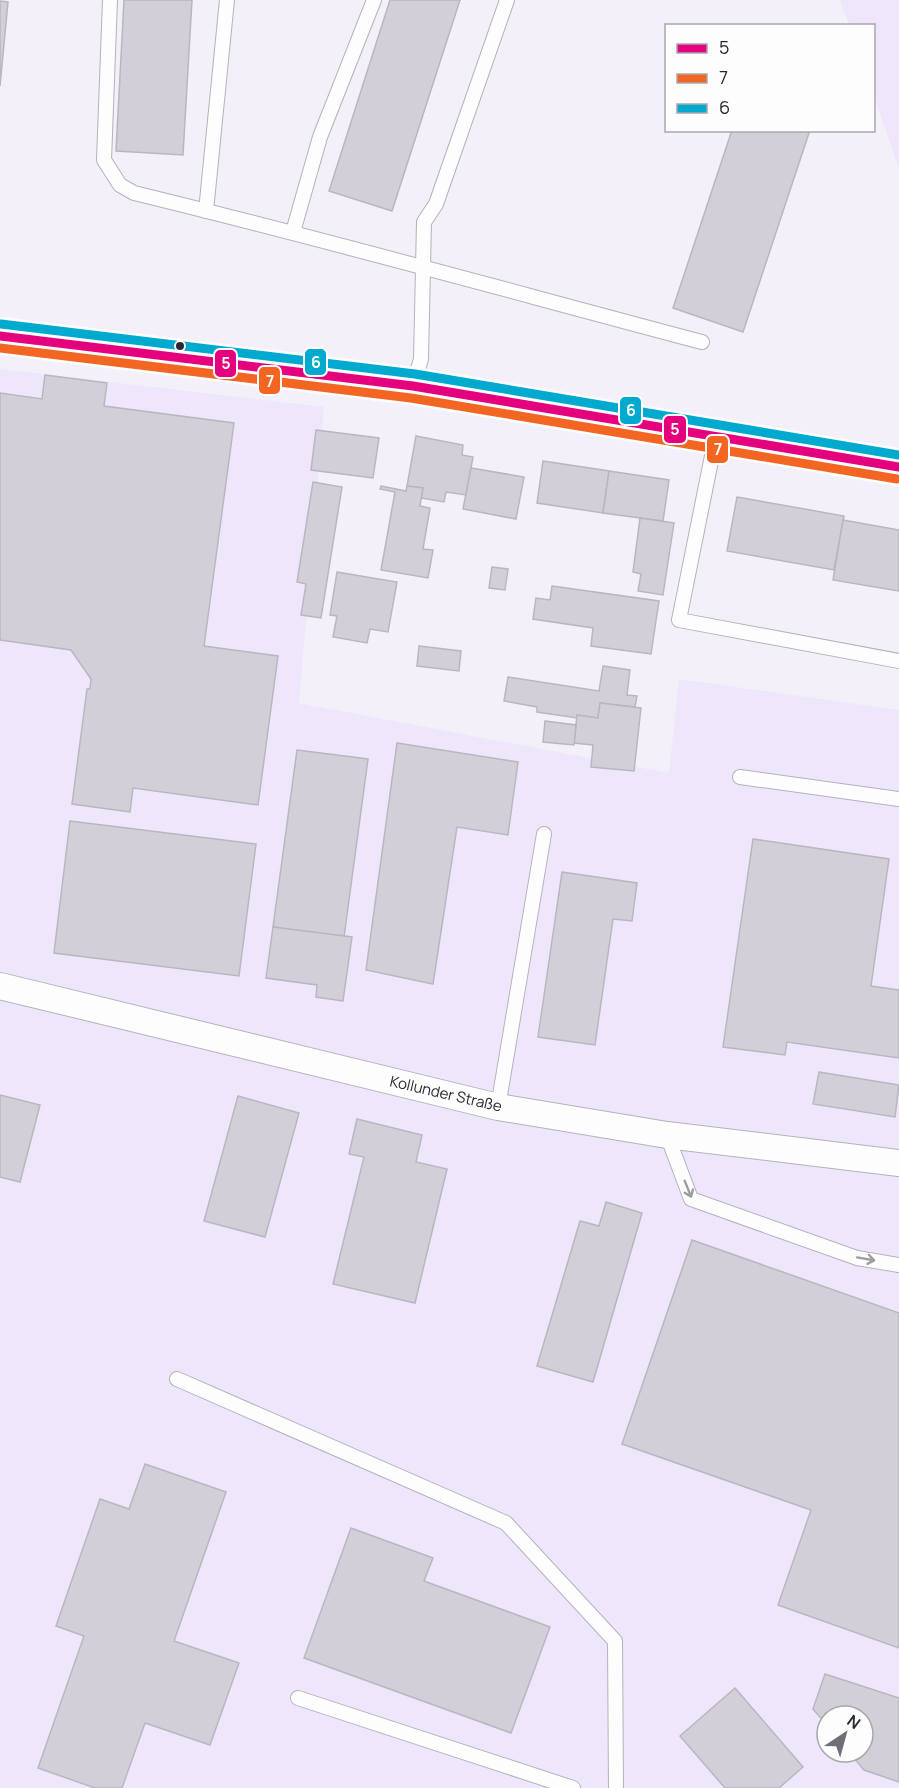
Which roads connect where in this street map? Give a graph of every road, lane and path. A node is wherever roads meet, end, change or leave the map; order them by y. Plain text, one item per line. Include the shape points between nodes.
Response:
1 (110, 0) edge
2 (227, 0) edge
3 (374, 0) edge
4 (507, 0) edge
5 (206, 211) junction
6 (292, 232) junction
7 (422, 269) junction
8 (0, 336) edge
9 (702, 342) dead end
10 (413, 386) junction
11 (716, 436) junction
12 (899, 467) edge
13 (899, 661) edge
14 (740, 777) dead end
15 (899, 799) edge
16 (544, 834) dead end
17 (0, 986) edge
18 (498, 1107) junction
19 (667, 1135) junction
20 (899, 1163) edge
21 (899, 1265) edge
22 (177, 1379) dead end
23 (298, 1698) dead end
24 (573, 1788) edge
25 (616, 1788) edge

1 - 5 lane via 104,160 120,185 134,193
2 - 5 lane
3 - 6 lane via 320,137
4 - 7 lane via 436,204 424,222
5 - 6 lane
6 - 7 lane
7 - 9 lane
7 - 10 lane via 421,359
8 - 10 street
10 - 11 street
11 - 12 street
11 - 13 lane via 679,620
14 - 15 lane
16 - 18 lane
17 - 18 street, Kollunder Straße
18 - 19 street, Kollunder Straße
19 - 20 street, Kollunder Straße
19 -> 21 lane via 691,1199 857,1258
22 - 25 lane via 506,1522 615,1641
23 - 24 lane

